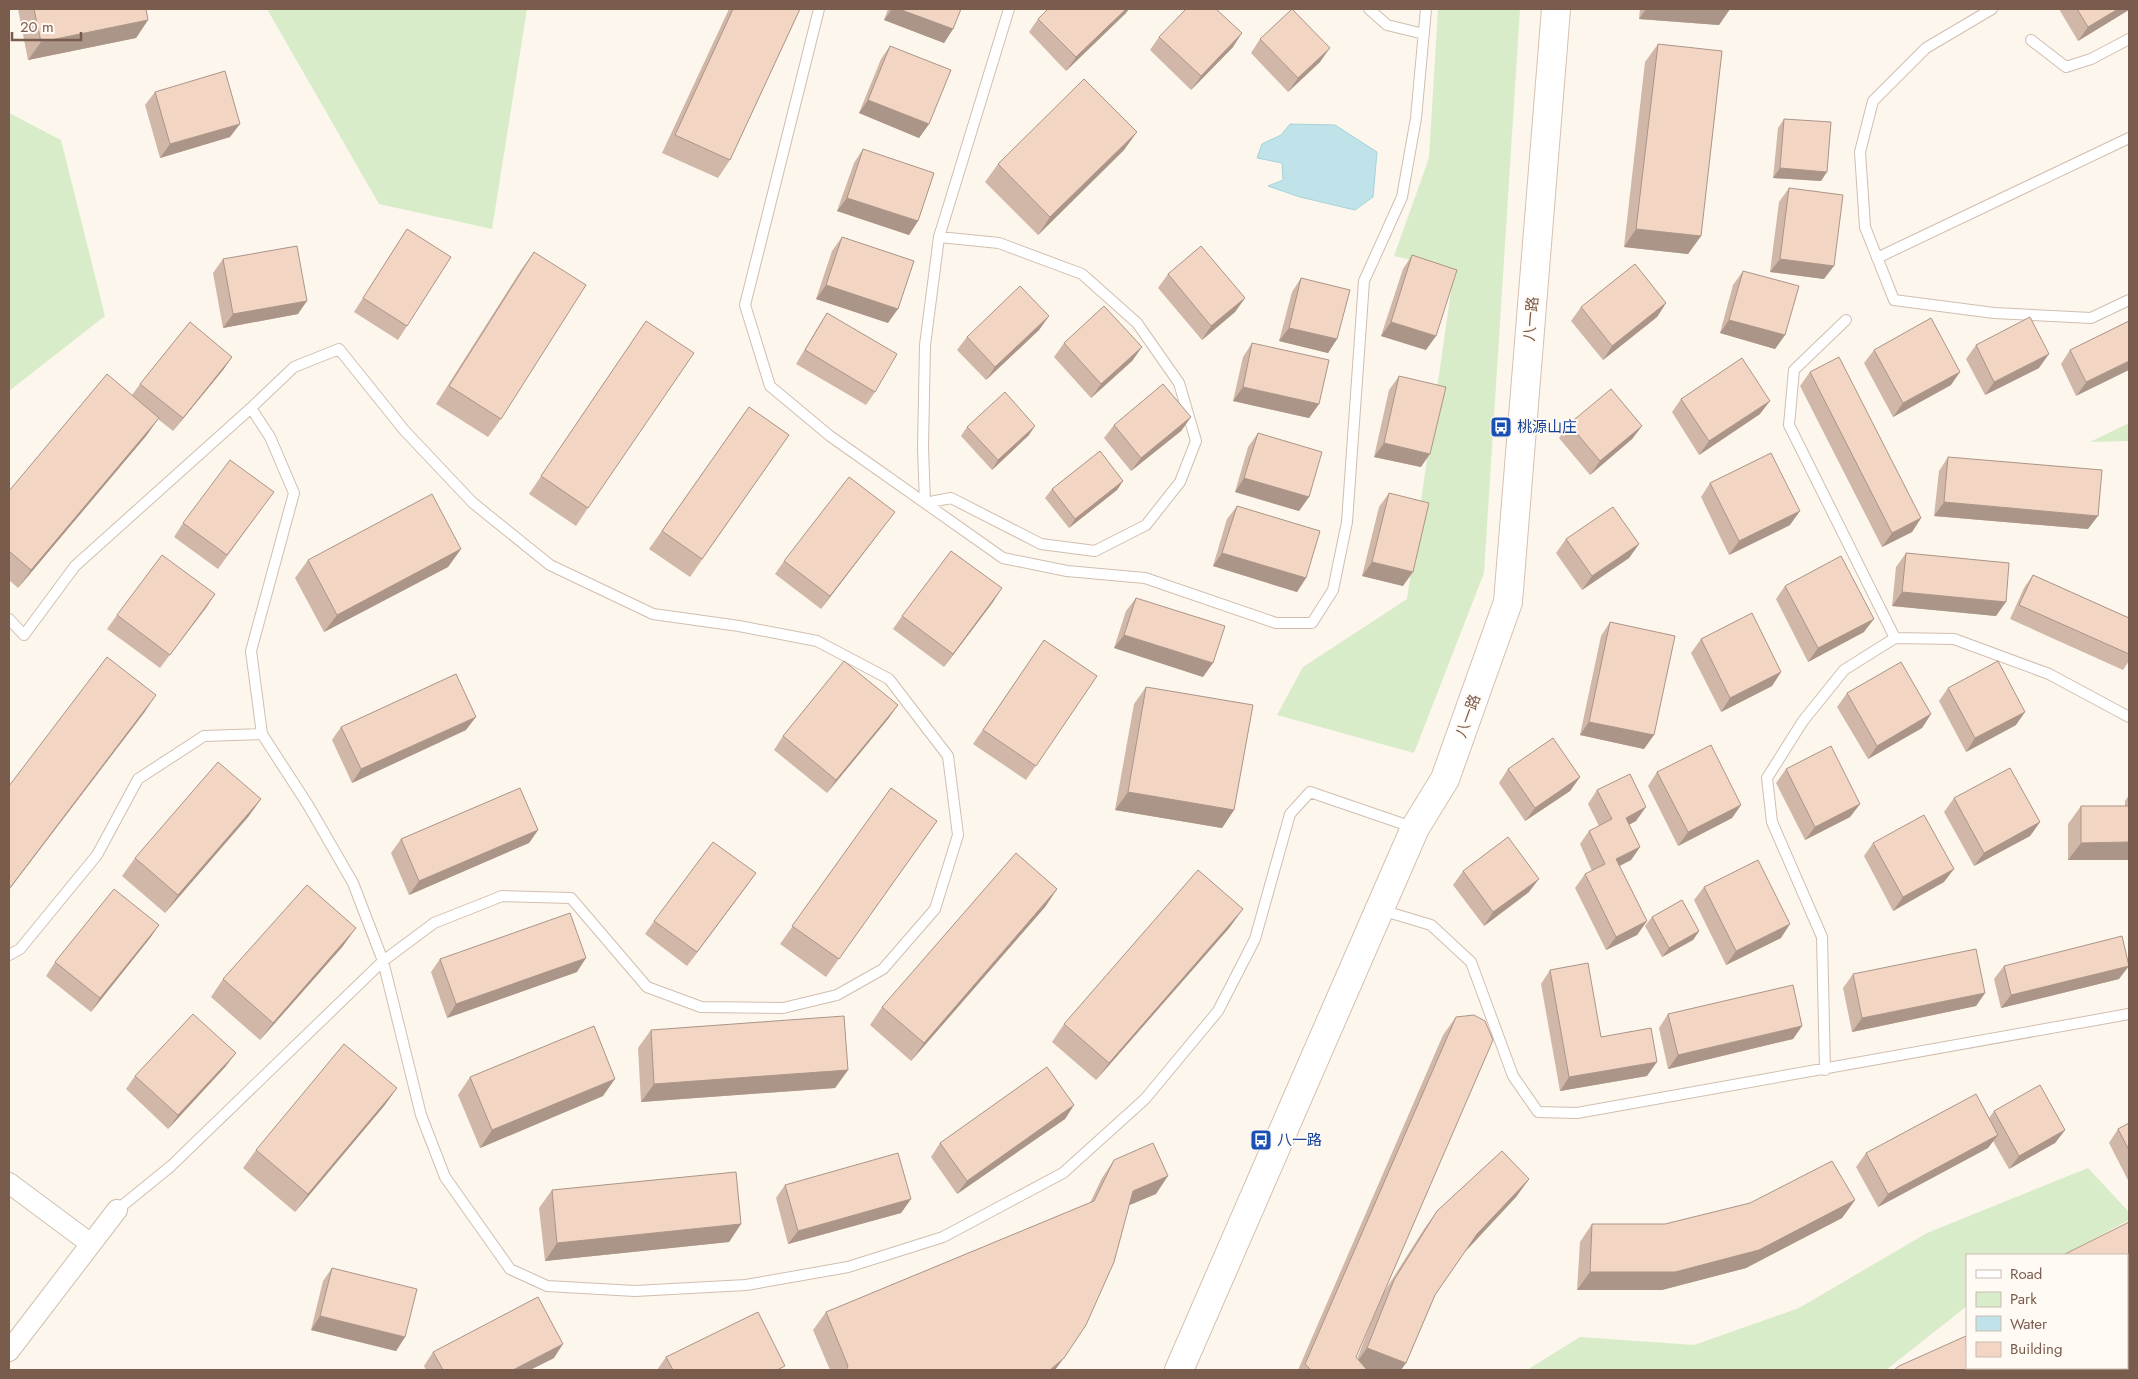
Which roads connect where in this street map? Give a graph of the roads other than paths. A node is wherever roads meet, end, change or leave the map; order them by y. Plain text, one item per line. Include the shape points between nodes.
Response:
1 (819, 9) edge
2 (1008, 9) edge
3 (1369, 9) edge
4 (1426, 9) edge
5 (1556, 9) edge
6 (1992, 9) edge
7 (1424, 34) junction
8 (2129, 39) edge
9 (2031, 40) dead end
10 (2129, 138) edge
11 (939, 237) junction
12 (1877, 258) junction
13 (2129, 300) edge
14 (1846, 320) dead end
15 (251, 408) junction
16 (925, 504) junction
17 (9, 619) edge
18 (1895, 638) junction
19 (2129, 717) edge
20 (262, 734) junction
21 (1416, 828) junction
22 (1380, 909) junction
23 (9, 955) edge
24 (383, 961) junction
25 (2129, 1014) edge
26 (1825, 1070) junction
27 (9, 1183) edge
28 (117, 1210) joint
29 (91, 1244) junction
30 (9, 1351) edge
31 (1179, 1370) edge

1 - 16 lane via 745,305 770,386 830,436
2 - 11 lane
3 - 7 lane via 1387,25
4 - 7 lane
5 - 21 main road, 八一路 via 1508,602 1445,779
6 - 12 lane via 1926,48 1874,101 1860,152 1864,227
7 - 16 lane via 1416,118 1402,197 1364,280 1347,522 1333,590 1312,623 1276,623 1145,578 1068,571 1003,558
8 - 9 lane via 2066,68
10 - 12 lane
11 - 16 lane via 925,345
11 - 16 lane via 999,243 1082,274 1137,322 1179,383 1196,440 1180,482 1146,525 1095,551 1041,544 951,498
12 - 13 lane via 1894,300 1994,313 2091,318
14 - 18 lane via 1794,370 1789,425
15 - 17 lane via 75,566 24,635
15 - 20 lane via 270,437 294,494 251,651
15 - 24 lane via 294,367 339,349 404,430 473,503 550,566 653,614 818,641 889,678 948,756 958,834 935,909 883,969 836,995 783,1008 701,1007 646,987 571,898 502,896 434,923
18 - 19 lane via 1954,639 2049,674
18 - 26 lane via 1844,670 1803,721 1767,778 1772,822 1822,937
20 - 23 lane via 204,736 138,778 97,855 20,949
20 - 24 lane via 354,883
21 - 22 main road, 八一路
21 - 24 lane via 1310,792 1290,814 1255,939 1218,1010 1145,1100 1063,1173 943,1237 848,1267 746,1285 635,1292 547,1286 510,1269 445,1177 421,1115
22 - 26 lane via 1431,925 1471,962 1513,1076 1538,1112 1577,1113
22 - 31 main road, 八一路
24 - 28 lane via 171,1166
25 - 26 lane
27 - 29 street
28 - 29 street
29 - 30 street

